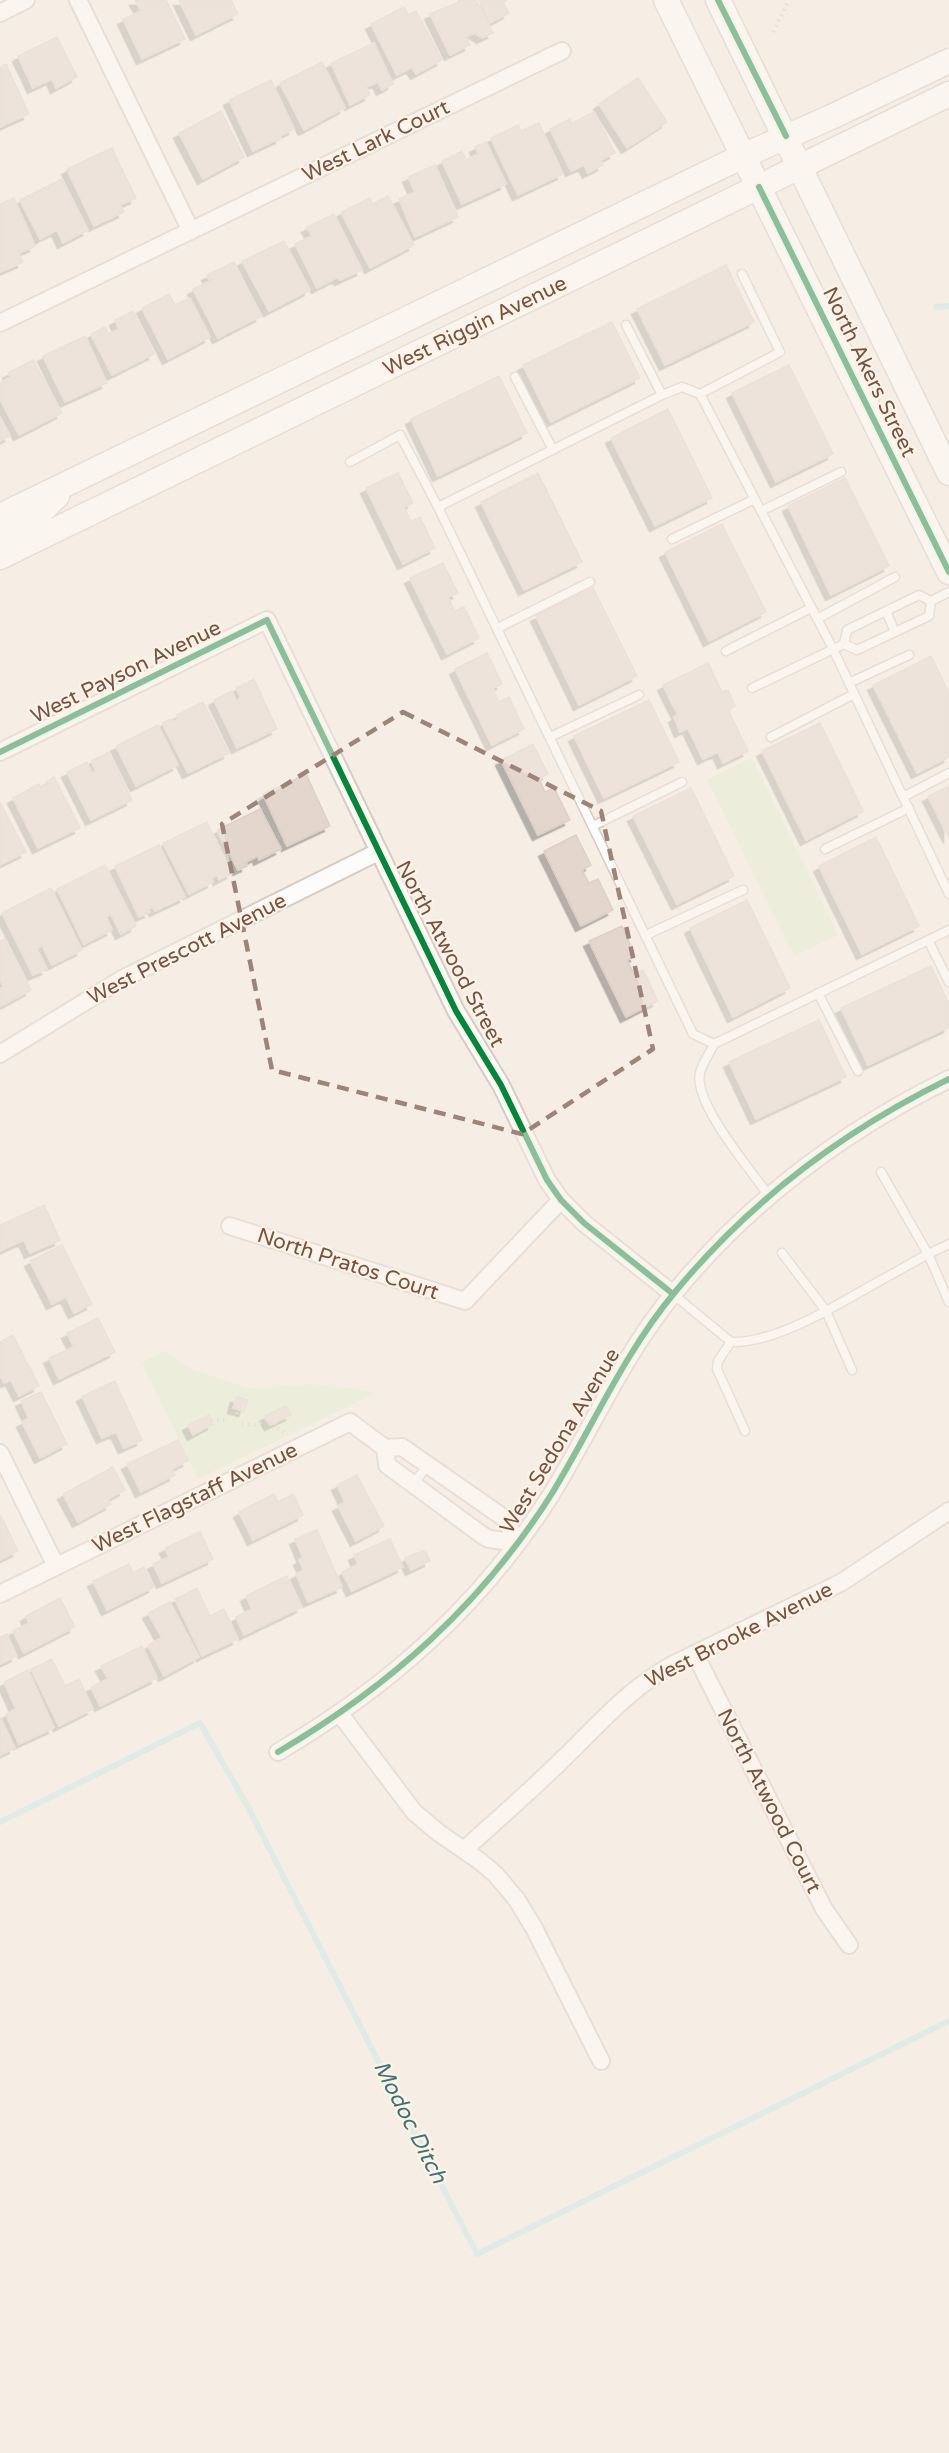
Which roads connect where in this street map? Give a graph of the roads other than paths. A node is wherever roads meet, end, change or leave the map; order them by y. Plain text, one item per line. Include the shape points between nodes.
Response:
1 (26, 0) edge
2 (78, 0) edge
3 (666, 0) edge
4 (718, 0) edge
5 (0, 13) edge
6 (562, 51) dead end
7 (949, 61) edge
8 (949, 94) edge
9 (786, 136) junction
10 (743, 156) junction
11 (800, 168) junction
12 (759, 187) junction
13 (191, 231) junction
14 (742, 274) dead end
15 (0, 323) edge
16 (626, 325) dead end
17 (515, 377) dead end
18 (700, 394) junction
19 (662, 395) junction
20 (553, 450) junction
21 (350, 462) dead end
22 (841, 472) dead end
23 (949, 473) edge
24 (74, 480) junction
25 (755, 499) junction
26 (438, 507) junction
27 (760, 511) junction
28 (0, 516) edge
29 (0, 537) edge
30 (672, 539) dead end
31 (0, 557) edge
32 (949, 572) edge
33 (895, 577) dead end
34 (590, 582) dead end
35 (949, 592) edge
36 (931, 601) junction
37 (811, 608) junction
38 (886, 611) junction
39 (817, 619) junction
40 (267, 620) joint
41 (498, 628) junction
42 (895, 632) junction
43 (844, 644) junction
44 (832, 649) junction
45 (726, 651) dead end
46 (909, 655) dead end
47 (849, 683) junction
48 (752, 688) dead end
49 (854, 694) junction
50 (639, 695) dead end
51 (550, 737) junction
52 (771, 737) dead end
53 (0, 753) edge
54 (949, 773) edge
55 (682, 782) dead end
56 (903, 797) junction
57 (909, 808) junction
58 (593, 826) junction
59 (825, 849) dead end
60 (378, 852) junction
61 (743, 890) dead end
62 (949, 894) edge
63 (949, 930) edge
64 (646, 936) junction
65 (928, 940) junction
66 (949, 982) edge
67 (818, 993) junction
68 (714, 1044) junction
69 (0, 1054) edge
70 (858, 1071) dead end
71 (949, 1079) edge
72 (881, 1172) dead end
73 (769, 1196) junction
74 (561, 1200) junction
75 (230, 1226) dead end
76 (949, 1244) edge
77 (782, 1252) dead end
78 (928, 1254) junction
79 (674, 1294) junction
80 (949, 1302) edge
81 (826, 1311) junction
82 (731, 1342) junction
83 (852, 1370) dead end
84 (745, 1431) dead end
85 (386, 1448) junction
86 (0, 1453) edge
87 (428, 1465) junction
88 (413, 1484) junction
89 (948, 1516) edge
90 (518, 1543) junction
91 (56, 1566) junction
92 (0, 1594) edge
93 (695, 1654) junction
94 (340, 1714) junction
95 (278, 1752) dead end
96 (465, 1849) junction
97 (849, 1945) dead end
98 (601, 2061) dead end

1 - 5 street
2 - 13 street
3 - 10 main road, North Akers Street
4 - 9 main road, North Akers Street
6 - 13 street, West Lark Court
7 - 9 main road, West Riggin Avenue
8 - 11 main road, West Riggin Avenue
9 - 10 main road, West Riggin Avenue
9 - 11 main road, North Akers Street
10 - 12 main road, North Akers Street
10 - 24 main road, West Riggin Avenue
11 - 12 main road, West Riggin Avenue
11 - 23 main road, North Akers Street
12 - 31 main road, West Riggin Avenue
12 - 32 main road, North Akers Street
13 - 15 street, West Lark Court
14 - 18 lane via 780,352
16 - 19 lane
17 - 20 lane
18 - 19 lane via 682,387
18 - 25 lane
19 - 20 lane
20 - 26 lane
21 - 26 lane via 400,435
22 - 27 lane
24 - 28 main road, West Riggin Avenue
24 - 29 main road via 32,520
25 - 27 lane
25 - 30 lane
26 - 41 lane
27 - 37 lane
33 - 39 lane
34 - 41 lane
35 - 36 lane
36 - 38 lane via 919,595
36 - 42 lane via 929,616
37 - 39 lane
37 - 45 lane
38 - 42 lane
38 - 43 lane via 847,630
39 - 44 lane
40 - 53 street, West Payson Avenue
40 - 60 street, North Atwood Street
41 - 51 lane
42 - 43 lane via 857,650
43 - 44 lane
44 - 47 lane
44 - 48 lane
46 - 47 lane
47 - 49 lane
49 - 52 lane
49 - 56 lane
50 - 51 lane
51 - 58 lane
54 - 56 lane
55 - 58 lane
56 - 57 lane
57 - 59 lane
57 - 62 lane
58 - 64 lane
60 - 69 street, West Prescott Avenue via 122,979
60 - 74 street, North Atwood Street via 463,1025 492,1069 547,1180
61 - 64 lane
63 - 65 lane
64 - 68 lane via 693,1034
65 - 66 lane
65 - 67 lane
67 - 68 lane
67 - 70 lane
68 - 73 lane via 699,1074 704,1099 712,1118
71 - 73 street, West Sedona Avenue via 847,1137
72 - 78 lane
73 - 79 street, West Sedona Avenue via 714,1248
74 - 75 street, North Pratos Court via 465,1301
74 - 79 street, North Atwood Street
76 - 78 lane
77 - 81 lane
78 - 80 lane
78 - 81 lane
79 - 82 lane
79 - 90 street, West Sedona Avenue via 625,1365
81 - 82 lane via 745,1343
81 - 83 lane
82 - 84 lane via 717,1369
85 - 87 street, West Flagstaff Avenue via 402,1447
85 - 88 street, West Flagstaff Avenue via 387,1464
85 - 91 street, West Flagstaff Avenue via 350,1422
86 - 91 street
87 - 88 lane
87 - 90 street, West Flagstaff Avenue via 504,1518
88 - 90 street, West Flagstaff Avenue via 489,1539
89 - 93 street, West Brooke Avenue via 842,1582
90 - 94 street, West Sedona Avenue via 469,1603 432,1640
91 - 92 street, West Flagstaff Avenue
93 - 96 street, West Brooke Avenue via 658,1673 617,1704
93 - 97 street, North Atwood Court via 824,1909
94 - 95 street, West Sedona Avenue
94 - 96 street via 414,1812
96 - 98 street via 496,1875 527,1914

